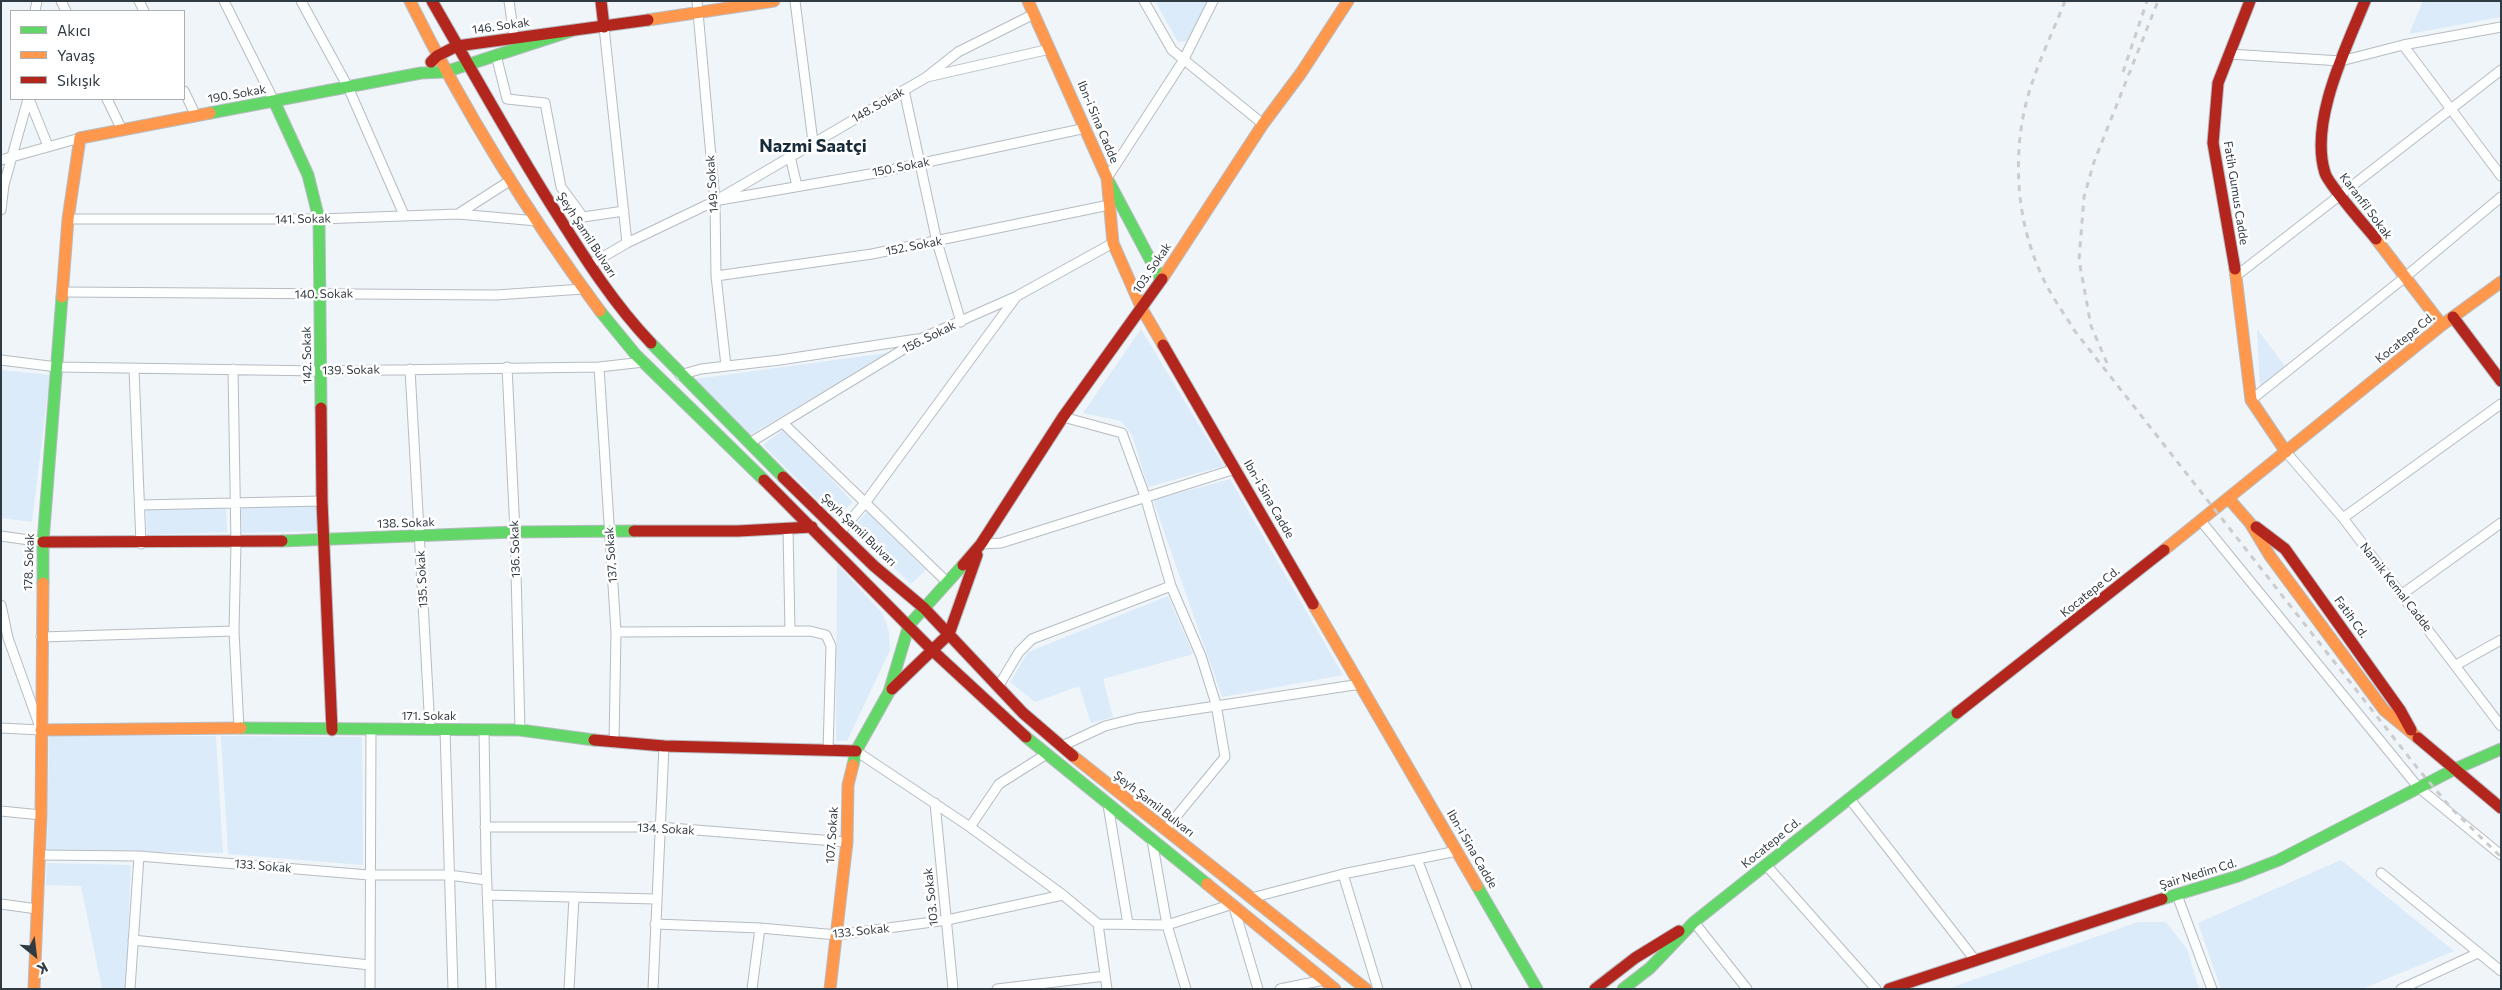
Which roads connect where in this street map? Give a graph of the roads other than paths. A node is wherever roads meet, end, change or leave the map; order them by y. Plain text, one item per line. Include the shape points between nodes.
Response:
1 (224, 1) edge
2 (301, 1) edge
3 (410, 1) edge
4 (432, 1) edge
5 (509, 1) edge
6 (601, 1) edge
7 (774, 1) edge
8 (795, 1) edge
9 (1028, 1) edge
10 (1144, 1) edge
11 (1213, 1) edge
12 (2250, 1) edge
13 (2365, 1) edge
14 (1346, 3) edge
15 (698, 6) edge
16 (1034, 14) junction
17 (604, 27) junction
18 (2501, 27) edge
19 (571, 31) junction
20 (514, 37) junction
21 (2403, 44) junction
22 (457, 46) junction
23 (1050, 49) junction
24 (2229, 54) junction
25 (496, 55) junction
26 (436, 56) junction
27 (1183, 61) junction
28 (2341, 61) junction
29 (469, 65) junction
30 (2501, 70) edge
31 (445, 72) junction
32 (421, 73) junction
33 (925, 78) junction
34 (348, 87) junction
35 (904, 90) junction
36 (185, 94) edge
37 (29, 100) edge
38 (29, 100) edge
39 (107, 100) edge
40 (274, 101) junction
41 (2451, 111) junction
42 (196, 116) junction
43 (1263, 124) junction
44 (1086, 128) junction
45 (122, 130) junction
46 (80, 138) junction
47 (813, 142) junction
48 (48, 146) junction
49 (790, 156) junction
50 (12, 158) junction
51 (1, 160) edge
52 (921, 163) junction
53 (2501, 176) edge
54 (1107, 178) junction
55 (510, 180) junction
56 (797, 186) junction
57 (2340, 196) junction
58 (2501, 197) edge
59 (715, 201) junction
60 (1109, 205) junction
61 (1, 210) edge
62 (624, 211) junction
63 (458, 214) junction
64 (404, 215) junction
65 (68, 219) junction
66 (319, 219) junction
67 (537, 221) junction
68 (937, 242) junction
69 (1113, 242) junction
70 (627, 243) junction
71 (589, 265) junction
72 (716, 276) junction
73 (2236, 276) junction
74 (2404, 278) junction
75 (1161, 280) junction
76 (2501, 282) edge
77 (583, 289) junction
78 (64, 292) junction
79 (320, 295) junction
80 (1017, 296) junction
81 (1142, 309) junction
82 (2453, 318) junction
83 (961, 322) junction
84 (2442, 325) junction
85 (922, 338) junction
86 (1, 360) edge
87 (644, 362) junction
88 (726, 366) junction
89 (57, 367) junction
90 (507, 367) junction
91 (599, 367) junction
92 (134, 368) junction
93 (233, 369) junction
94 (410, 369) junction
95 (321, 371) junction
96 (680, 375) junction
97 (2501, 381) edge
98 (2252, 400) junction
99 (2501, 404) edge
100 (1063, 417) junction
101 (783, 423) junction
102 (751, 442) junction
103 (2286, 452) junction
104 (1236, 469) junction
105 (1145, 496) junction
106 (2229, 499) junction
107 (322, 501) junction
108 (234, 502) junction
109 (865, 503) junction
110 (140, 505) junction
111 (2343, 518) junction
112 (2201, 521) junction
113 (2250, 523) junction
114 (2501, 523) edge
115 (812, 527) junction
116 (788, 529) junction
117 (609, 531) junction
118 (841, 531) junction
119 (515, 532) junction
120 (1, 536) edge
121 (420, 536) junction
122 (324, 540) junction
123 (43, 542) junction
124 (236, 543) junction
125 (141, 544) junction
126 (981, 544) junction
127 (948, 583) junction
128 (1171, 586) junction
129 (2401, 595) junction
130 (1, 605) edge
131 (924, 608) junction
132 (909, 625) junction
133 (234, 630) junction
134 (790, 631) junction
135 (616, 632) junction
136 (949, 634) junction
137 (41, 637) junction
138 (2501, 640) edge
139 (933, 651) junction
140 (2456, 665) junction
141 (1361, 684) junction
142 (998, 687) junction
143 (889, 692) junction
144 (1216, 704) junction
145 (2501, 726) edge
146 (1, 728) edge
147 (239, 729) junction
148 (430, 729) junction
149 (41, 730) junction
150 (332, 730) junction
151 (371, 730) junction
152 (445, 730) junction
153 (484, 730) junction
154 (520, 730) junction
155 (2416, 739) junction
156 (614, 743) junction
157 (664, 746) junction
158 (1062, 746) junction
159 (2501, 749) edge
160 (828, 751) junction
161 (856, 751) junction
162 (1045, 755) junction
163 (2455, 769) junction
164 (2418, 787) junction
165 (1849, 798) junction
166 (935, 803) junction
167 (1108, 805) junction
168 (2501, 808) edge
169 (1, 811) edge
170 (41, 814) junction
171 (485, 827) junction
172 (658, 827) junction
173 (970, 827) junction
174 (1165, 830) junction
175 (1152, 840) junction
176 (847, 842) junction
177 (1457, 851) junction
178 (39, 855) junction
179 (2501, 855) edge
180 (140, 856) junction
181 (1417, 859) junction
182 (1766, 865) junction
183 (2380, 873) dead end
184 (1343, 874) junction
185 (369, 875) junction
186 (449, 875) junction
187 (486, 880) junction
188 (2177, 895) junction
189 (487, 896) junction
190 (1064, 896) junction
191 (574, 898) junction
192 (1252, 898) junction
193 (656, 899) junction
194 (1, 904) edge
195 (1233, 904) junction
196 (36, 909) junction
197 (947, 920) junction
198 (1694, 922) junction
199 (655, 924) junction
200 (1098, 924) junction
201 (1128, 924) junction
202 (1167, 924) junction
203 (760, 928) junction
204 (837, 935) junction
205 (133, 940) junction
206 (2478, 953) junction
207 (1975, 960) junction
208 (370, 965) junction
209 (2501, 971) edge
210 (1106, 976) junction
211 (1324, 980) junction
212 (1891, 988) edge
213 (2399, 988) edge
214 (34, 989) edge
215 (130, 989) edge
216 (370, 989) edge
217 (453, 989) edge
218 (491, 989) edge
219 (569, 989) edge
220 (653, 989) edge
221 (752, 989) edge
222 (830, 989) edge
223 (953, 989) edge
224 (997, 989) edge
225 (1108, 989) edge
226 (1186, 989) edge
227 (1258, 989) edge
228 (1280, 989) edge
229 (1335, 989) edge
230 (1366, 989) edge
231 (1378, 989) edge
232 (1467, 989) edge
233 (1537, 989) edge
234 (1595, 989) edge
235 (1624, 989) edge
236 (1747, 989) edge
237 (1876, 989) edge
238 (2212, 989) edge

1 - 40 street, 142. Sokak
2 - 34 street
3 - 26 street
4 - 22 street, Şeyh Şamil Bulvarı
5 - 20 street
6 - 17 street
7 - 15 street, 146. Sokak
8 - 47 street
9 - 16 street, Ibn-i Sina Cadde
10 - 27 street via 1172,50
11 - 27 street
12 - 24 street, Fatih Gumus Cadde
13 - 28 street, Karanfil Sokak
14 - 43 street, 103. Sokak
15 - 17 street, 146. Sokak
15 - 59 street, 149. Sokak
16 - 23 street, Ibn-i Sina Cadde
16 - 33 street, 148. Sokak via 958,52
17 - 19 street, 146. Sokak
17 - 62 street
18 - 21 street
19 - 20 street, 146. Sokak
19 - 25 street, 146. Sokak
20 - 22 street, 146. Sokak
21 - 28 street
21 - 41 street
22 - 26 street, 146. Sokak
22 - 29 street, Şeyh Şamil Bulvarı
23 - 33 street
23 - 44 street, Ibn-i Sina Cadde
24 - 28 street
24 - 73 street, Fatih Gumus Cadde via 2218,83 2213,143
25 - 29 street, 146. Sokak
25 - 62 street via 507,99 545,103 561,187 583,217
26 - 31 street
26 - 32 street
27 - 43 street
27 - 54 street
28 - 57 street, Karanfil Sokak via 2321,140 2325,174
29 - 31 street, 146. Sokak
29 - 71 street, Şeyh Şamil Bulvarı
30 - 41 street
31 - 32 street, 190. Sokak
31 - 55 street
32 - 34 street, 190. Sokak
33 - 35 street, 148. Sokak
34 - 40 street, 190. Sokak
34 - 64 street
35 - 47 street, 148. Sokak
35 - 52 street
36 - 42 street
37 - 48 street
38 - 50 street
39 - 45 street
40 - 42 street, 190. Sokak
40 - 66 street, 142. Sokak via 308,176
41 - 53 street
41 - 57 street
42 - 45 street, 190. Sokak
43 - 75 street, 103. Sokak
44 - 52 street, 150. Sokak
44 - 54 street, Ibn-i Sina Cadde
45 - 46 street, 190. Sokak
46 - 48 street, 190. Sokak
46 - 65 street, 178. Sokak
47 - 49 street, 148. Sokak
48 - 50 street, 190. Sokak
49 - 56 street
49 - 59 street, 148. Sokak
50 - 51 street, 190. Sokak
50 - 61 street
52 - 56 street, 150. Sokak
52 - 68 street
54 - 60 street, Ibn-i Sina Cadde
54 - 75 street
55 - 63 street
55 - 67 street
56 - 59 street, 150. Sokak
57 - 73 street
57 - 74 street, Karanfil Sokak
58 - 74 street
59 - 70 street, 148. Sokak
59 - 72 street, 149. Sokak
60 - 68 street, 152. Sokak
60 - 69 street, Ibn-i Sina Cadde
62 - 70 street
63 - 64 street, 141. Sokak
63 - 67 street, 141. Sokak
64 - 66 street, 141. Sokak
65 - 66 street, 141. Sokak
65 - 78 street, 178. Sokak
66 - 79 street, 142. Sokak
67 - 77 street
68 - 72 street, 152. Sokak
68 - 83 street
69 - 80 street, 156. Sokak
69 - 81 street, Ibn-i Sina Cadde
70 - 71 street, 148. Sokak
71 - 96 street, Şeyh Şamil Bulvarı via 629,320
72 - 88 street, 149. Sokak
73 - 98 street, Fatih Gumus Cadde
74 - 84 street, Karanfil Sokak
74 - 98 street
75 - 81 street, 103. Sokak
76 - 82 street, Kocatepe Cd.
77 - 79 street, 140. Sokak via 496,295
77 - 87 street via 611,327
78 - 79 street, 140. Sokak
78 - 89 street, 178. Sokak
79 - 95 street, 142. Sokak
80 - 83 street, 156. Sokak
80 - 109 street
81 - 100 street, 103. Sokak
81 - 104 street, Ibn-i Sina Cadde
82 - 84 street, Kocatepe Cd.
82 - 97 street
83 - 85 street, 156. Sokak
84 - 103 street, Kocatepe Cd.
85 - 88 street
85 - 101 street, 156. Sokak
86 - 89 street, 139. Sokak
87 - 91 street, 139. Sokak
87 - 115 street
88 - 96 street
89 - 92 street, 139. Sokak
89 - 123 street, 178. Sokak
90 - 91 street, 139. Sokak
90 - 94 street, 139. Sokak
90 - 119 street, 136. Sokak
91 - 117 street, 137. Sokak
92 - 93 street, 139. Sokak
92 - 110 street
93 - 95 street, 139. Sokak
93 - 108 street
94 - 95 street, 139. Sokak
94 - 121 street, 135. Sokak
95 - 107 street, 142. Sokak
96 - 102 street, Şeyh Şamil Bulvarı
98 - 103 street
99 - 111 street
100 - 105 street via 1122,433
100 - 126 street, 103. Sokak
101 - 102 street, 156. Sokak
101 - 109 street
102 - 118 street, Şeyh Şamil Bulvarı
103 - 106 street, Kocatepe Cd.
103 - 111 street, Namik Kemal Cadde
104 - 105 street
104 - 141 street, Ibn-i Sina Cadde
105 - 126 street via 1001,543
105 - 128 street
106 - 112 street, Kocatepe Cd.
106 - 113 street, Fatih Cd.
107 - 108 street
107 - 122 street, 142. Sokak
108 - 110 street
108 - 124 street
109 - 118 street
109 - 127 street
110 - 125 street
111 - 129 street, Namik Kemal Cadde
112 - 164 street
112 - 165 street, Kocatepe Cd.
113 - 155 street, Fatih Cd. via 2270,556 2384,710
113 - 155 street, Fatih Cd. via 2285,549 2400,710
114 - 129 street
115 - 116 street, 138. Sokak
115 - 132 street
116 - 117 street, 138. Sokak
116 - 134 street
117 - 119 street, 138. Sokak
117 - 135 street, 137. Sokak
118 - 131 street, Şeyh Şamil Bulvarı via 874,566
119 - 121 street, 138. Sokak
119 - 154 street, 136. Sokak
120 - 123 street, 138. Sokak
121 - 122 street, 138. Sokak
121 - 148 street, 135. Sokak
122 - 124 street, 138. Sokak
122 - 150 street, 142. Sokak
123 - 125 street, 138. Sokak
123 - 137 street, 178. Sokak
124 - 125 street, 138. Sokak
124 - 133 street
126 - 127 street, 103. Sokak
126 - 136 street, 103. Sokak
127 - 131 street, 103. Sokak
128 - 142 street via 1032,639 1019,652
128 - 144 street via 1201,656
129 - 140 street, Namik Kemal Cadde
130 - 149 street via 8,638
131 - 132 street, 103. Sokak
131 - 136 street, Şeyh Şamil Bulvarı
132 - 139 street
132 - 143 street
133 - 137 street
133 - 147 street
134 - 135 street
134 - 160 street via 826,635 831,646
135 - 156 street, 137. Sokak
136 - 139 street, 103. Sokak
136 - 142 street, Şeyh Şamil Bulvarı
137 - 149 street, 178. Sokak
138 - 140 street
139 - 143 street, 103. Sokak
139 - 162 street
140 - 145 street, Namik Kemal Cadde
141 - 144 street
141 - 177 street, Ibn-i Sina Cadde
142 - 158 street, Şeyh Şamil Bulvarı
143 - 161 street, 107. Sokak
144 - 158 street via 1105,726
144 - 174 street via 1225,757
146 - 149 street, 171. Sokak
147 - 149 street, 171. Sokak
147 - 150 street, 171. Sokak
148 - 151 street, 171. Sokak
148 - 152 street, 171. Sokak
149 - 170 street, 178. Sokak
150 - 151 street, 171. Sokak
151 - 185 street
152 - 153 street, 171. Sokak
152 - 186 street
153 - 154 street, 171. Sokak
153 - 171 street
154 - 156 street, 171. Sokak
155 - 163 street, Fatih Cd.
156 - 157 street, 171. Sokak
157 - 160 street, 171. Sokak
157 - 172 street
158 - 174 street, Şeyh Şamil Bulvarı
159 - 163 street, Şair Nedim Cd.
160 - 161 street, 171. Sokak
161 - 166 street
161 - 176 street, 107. Sokak via 848,785
162 - 167 street
162 - 173 street via 999,784
163 - 164 street, Şair Nedim Cd.
163 - 168 street, Fatih Cd.
164 - 179 street
164 - 188 street, Şair Nedim Cd. via 2279,860
165 - 182 street, Kocatepe Cd.
165 - 207 street
166 - 173 street
166 - 197 street, 103. Sokak
167 - 175 street
167 - 201 street
169 - 170 street
170 - 178 street, 178. Sokak
171 - 172 street, 134. Sokak
171 - 187 street
172 - 176 street, 134. Sokak
172 - 193 street
173 - 190 street
174 - 192 street, Şeyh Şamil Bulvarı
175 - 195 street
175 - 202 street
176 - 204 street, 107. Sokak
177 - 181 street
177 - 233 street, Ibn-i Sina Cadde
178 - 180 street, 133. Sokak
178 - 196 street, 178. Sokak
180 - 185 street, 133. Sokak
180 - 205 street
181 - 184 street
181 - 232 street
182 - 198 street, Kocatepe Cd.
182 - 237 street
183 - 206 street
184 - 192 street
184 - 231 street
185 - 186 street, 133. Sokak
185 - 208 street
186 - 187 street, 133. Sokak
186 - 217 street
187 - 189 street
188 - 207 street, Şair Nedim Cd.
188 - 238 street
189 - 191 street
189 - 218 street
190 - 197 street, 133. Sokak
190 - 200 street
191 - 193 street
191 - 219 street
192 - 230 street, Şeyh Şamil Bulvarı
193 - 199 street
194 - 196 street
195 - 202 street
195 - 211 street
195 - 227 street
196 - 214 street, 178. Sokak
197 - 204 street, 133. Sokak
197 - 223 street, 103. Sokak
198 - 234 street, Kocatepe Cd. via 1635,958
198 - 235 street, Kocatepe Cd. via 1650,968
198 - 236 street
199 - 203 street, 133. Sokak
199 - 220 street
200 - 201 street
200 - 210 street
201 - 202 street
202 - 226 street
203 - 204 street, 133. Sokak
203 - 221 street
204 - 222 street, 107. Sokak
205 - 208 street
205 - 215 street
206 - 209 street
206 - 213 street
207 - 212 street, Şair Nedim Cd.
208 - 216 street
210 - 224 street
210 - 225 street
211 - 228 street
211 - 229 street

